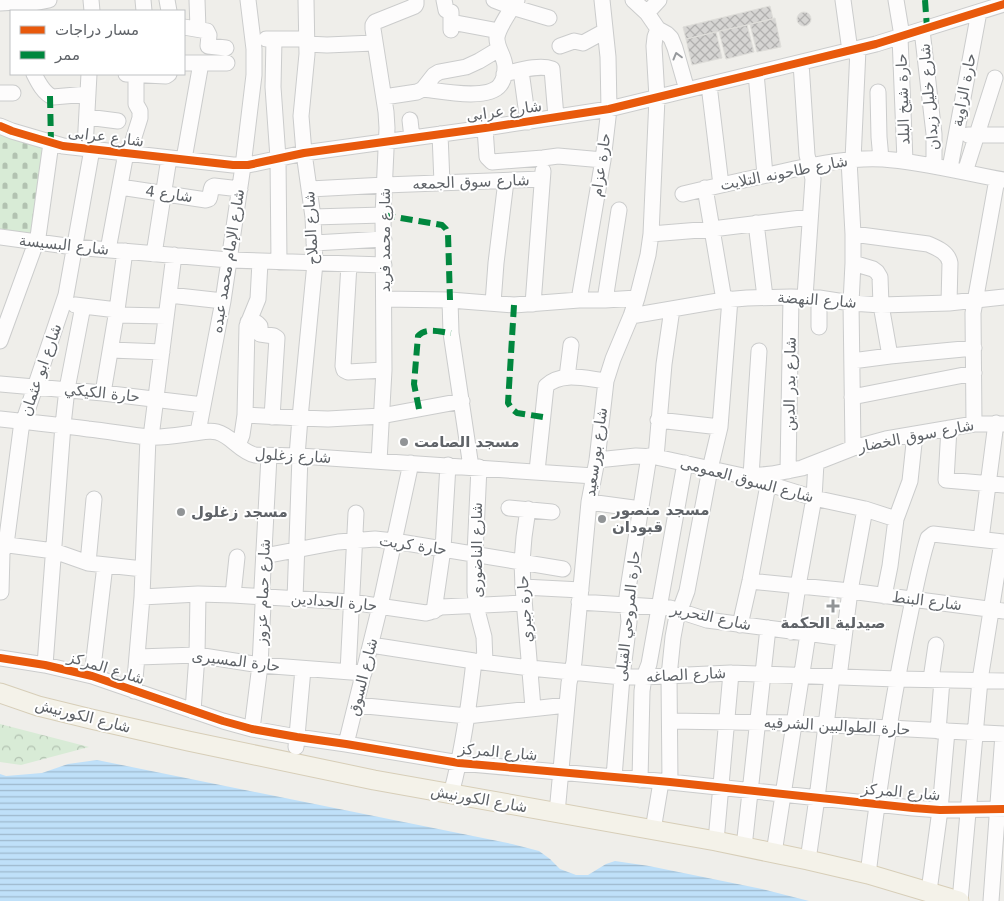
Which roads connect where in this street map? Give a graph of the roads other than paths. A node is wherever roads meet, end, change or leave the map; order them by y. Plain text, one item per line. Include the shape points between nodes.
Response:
1 (49, 0) edge
2 (197, 0) edge
3 (248, 0) edge
4 (306, 0) edge
5 (416, 0) edge
6 (444, 0) edge
7 (494, 0) edge
8 (602, 0) edge
9 (633, 0) edge
10 (660, 0) edge
11 (843, 0) edge
12 (896, 0) edge
13 (0, 3) edge
14 (1001, 3) edge
15 (514, 4) edge
16 (18, 5) edge
17 (974, 9) edge
18 (647, 12) junction
19 (548, 18) dead end
20 (191, 28) edge
21 (658, 29) junction
22 (922, 30) junction
23 (499, 31) junction
24 (605, 31) junction
25 (901, 36) junction
26 (274, 39) junction
27 (253, 40) junction
28 (307, 41) junction
29 (374, 42) junction
30 (560, 46) dead end
31 (500, 49) junction
32 (854, 50) junction
33 (185, 63) edge
34 (200, 63) junction
35 (801, 63) junction
36 (520, 71) junction
37 (756, 73) junction
38 (35, 75) edge
39 (90, 75) edge
40 (136, 75) edge
41 (151, 75) edge
42 (168, 75) edge
43 (995, 78) dead end
44 (503, 79) junction
45 (709, 85) junction
46 (422, 89) junction
47 (687, 90) junction
48 (878, 92) dead end
49 (88, 94) junction
50 (384, 97) junction
51 (657, 98) junction
52 (609, 109) junction
53 (87, 117) junction
54 (556, 117) junction
55 (410, 120) dead end
56 (118, 121) dead end
57 (528, 122) junction
58 (0, 126) edge
59 (485, 128) junction
60 (440, 134) junction
61 (934, 134) junction
62 (956, 135) junction
63 (977, 135) junction
64 (1004, 135) edge
65 (412, 138) junction
66 (387, 141) junction
67 (51, 143) junction
68 (89, 149) junction
69 (127, 153) junction
70 (304, 153) junction
71 (278, 158) junction
72 (543, 158) junction
73 (176, 159) junction
74 (881, 159) junction
75 (603, 160) junction
76 (851, 160) junction
77 (905, 161) junction
78 (934, 165) junction
79 (243, 166) junction
80 (810, 166) junction
81 (950, 168) junction
82 (966, 172) junction
83 (765, 175) junction
84 (542, 179) junction
85 (1000, 180) edge
86 (506, 181) junction
87 (442, 183) junction
88 (385, 185) junction
89 (721, 185) junction
90 (120, 187) junction
91 (705, 188) junction
92 (240, 189) junction
93 (310, 189) junction
94 (164, 193) junction
95 (683, 194) dead end
96 (619, 210) dead end
97 (384, 215) junction
98 (313, 217) junction
99 (810, 217) junction
100 (756, 223) junction
101 (712, 229) junction
102 (651, 234) junction
103 (853, 234) junction
104 (384, 239) junction
105 (1, 241) edge
106 (36, 242) junction
107 (314, 243) junction
108 (74, 247) junction
109 (108, 250) junction
110 (125, 251) junction
111 (154, 254) junction
112 (174, 255) junction
113 (229, 260) junction
114 (260, 262) junction
115 (279, 262) junction
116 (315, 263) junction
117 (349, 264) junction
118 (853, 264) junction
119 (384, 265) junction
120 (169, 295) junction
121 (765, 297) junction
122 (1004, 297) edge
123 (638, 298) junction
124 (805, 298) junction
125 (384, 299) junction
126 (450, 300) junction
127 (579, 300) junction
128 (605, 300) junction
129 (727, 300) junction
130 (223, 301) junction
131 (975, 301) junction
132 (63, 303) junction
133 (493, 303) junction
134 (851, 303) junction
135 (949, 303) junction
136 (533, 304) junction
137 (881, 304) junction
138 (83, 306) junction
139 (672, 309) junction
140 (117, 312) junction
141 (166, 316) junction
142 (631, 316) junction
143 (248, 322) junction
144 (819, 327) dead end
145 (1, 337) edge
146 (571, 345) dead end
147 (974, 348) junction
148 (111, 350) junction
149 (759, 351) dead end
150 (162, 352) junction
151 (890, 356) junction
152 (852, 362) junction
153 (384, 370) junction
154 (974, 373) junction
155 (567, 377) junction
156 (606, 381) junction
157 (0, 384) edge
158 (35, 387) junction
159 (67, 389) junction
160 (103, 393) junction
161 (852, 397) junction
162 (156, 399) junction
163 (462, 401) junction
164 (203, 405) junction
165 (245, 415) junction
166 (381, 416) junction
167 (272, 417) junction
168 (300, 418) junction
169 (0, 419) edge
170 (658, 420) junction
171 (23, 421) junction
172 (974, 424) junction
173 (1000, 424) edge
174 (63, 425) junction
175 (720, 427) junction
176 (949, 428) junction
177 (198, 432) junction
178 (915, 434) junction
179 (150, 437) junction
180 (238, 445) junction
181 (853, 448) junction
182 (269, 456) junction
183 (299, 456) junction
184 (652, 457) junction
185 (597, 460) junction
186 (379, 461) junction
187 (411, 463) junction
188 (685, 463) junction
189 (816, 463) junction
190 (448, 465) junction
191 (475, 467) junction
192 (710, 469) junction
193 (537, 471) junction
194 (788, 471) junction
195 (594, 476) junction
196 (747, 476) junction
197 (988, 484) junction
198 (1004, 484) edge
199 (768, 485) junction
200 (814, 498) junction
201 (94, 499) dead end
202 (589, 502) junction
203 (509, 508) dead end
204 (641, 509) junction
205 (865, 509) junction
206 (528, 510) junction
207 (552, 512) dead end
208 (356, 513) dead end
209 (896, 519) junction
210 (355, 540) junction
211 (981, 540) junction
212 (394, 541) junction
213 (1003, 542) edge
214 (2, 545) edge
215 (443, 549) junction
216 (297, 550) junction
217 (54, 551) junction
218 (475, 554) junction
219 (264, 556) junction
220 (237, 557) dead end
221 (88, 562) junction
222 (522, 562) junction
223 (105, 565) junction
224 (144, 569) junction
225 (563, 569) dead end
226 (750, 581) junction
227 (798, 586) junction
228 (523, 587) junction
229 (850, 591) junction
230 (1, 592) edge
231 (198, 594) junction
232 (233, 595) junction
233 (580, 596) junction
234 (884, 596) junction
235 (142, 597) junction
236 (262, 597) junction
237 (295, 599) junction
238 (913, 600) junction
239 (351, 602) junction
240 (524, 603) junction
241 (628, 604) junction
242 (477, 605) junction
243 (380, 606) junction
244 (658, 607) junction
245 (434, 611) junction
246 (680, 611) junction
247 (998, 611) edge
248 (740, 625) junction
249 (768, 628) junction
250 (791, 632) junction
251 (808, 634) junction
252 (843, 638) junction
253 (371, 645) junction
254 (936, 645) dead end
255 (196, 655) junction
256 (138, 657) junction
257 (0, 658) edge
258 (479, 661) junction
259 (45, 665) junction
260 (260, 665) junction
261 (530, 668) junction
262 (303, 669) junction
263 (348, 672) junction
264 (571, 672) junction
265 (364, 673) junction
266 (731, 673) junction
267 (762, 674) junction
268 (92, 676) junction
269 (669, 676) junction
270 (801, 676) junction
271 (622, 677) junction
272 (644, 677) junction
273 (836, 677) junction
274 (897, 679) junction
275 (936, 679) junction
276 (980, 680) junction
277 (1004, 681) edge
278 (134, 691) junction
279 (0, 694) edge
280 (0, 705) edge
281 (356, 705) junction
282 (567, 705) junction
283 (533, 708) junction
284 (193, 711) junction
285 (467, 716) junction
286 (670, 722) junction
287 (726, 722) junction
288 (758, 722) junction
289 (794, 723) junction
290 (826, 725) junction
291 (888, 728) junction
292 (252, 729) junction
293 (942, 731) junction
294 (974, 733) junction
295 (1003, 734) edge
296 (296, 742) junction
297 (346, 744) junction
298 (459, 763) junction
299 (560, 772) junction
300 (614, 777) junction
301 (640, 780) junction
302 (666, 782) junction
303 (720, 788) junction
304 (751, 791) junction
305 (451, 794) junction
306 (783, 794) junction
307 (817, 798) junction
308 (876, 804) junction
309 (1001, 809) edge
310 (940, 810) junction
311 (968, 811) junction
312 (557, 813) junction
313 (535, 814) junction
314 (653, 830) junction
315 (716, 841) junction
316 (744, 847) junction
317 (774, 853) junction
318 (808, 860) junction
319 (868, 874) junction
320 (998, 885) edge
321 (927, 896) edge
322 (959, 901) edge
323 (991, 901) edge

1 - 16 street
2 - 20 street
3 - 27 street, شارع الإمام محمد عبده
4 - 28 street, شارع الملاح
5 - 29 street, شارع محمد فريد via 415,6 375,22
6 - 23 street via 446,10 451,12 451,26
7 - 15 street
8 - 24 street, حارة عزام
9 - 18 street
10 - 18 street
11 - 32 street
12 - 25 street, حارة شيخ البلد
13 - 16 street
14 - 17 street, شارع عرابى
15 - 19 street
15 - 23 street
17 - 22 street, شارع عرابى
17 - 62 street, حارة الزاوية
18 - 21 street
20 - 34 street via 207,31 207,45 226,56
47 -> 21 street via 674,43
21 - 51 street, شارع بورسعيد via 654,46
22 - 25 street, شارع عرابى
22 - 61 street, شارع خليل زيدان
23 - 31 street
24 - 30 street via 583,44 574,41
24 - 52 street, حارة عزام
25 - 32 street, شارع عرابى
25 - 77 street, حارة شيخ البلد
26 - 27 street
26 - 28 street
26 - 71 street
27 - 79 street, شارع الإمام محمد عبده via 254,75
28 - 29 street via 327,45
28 - 70 street, شارع الملاح via 301,116
29 - 50 street, شارع محمد فريد
31 - 44 street via 505,63
31 - 46 street via 479,61 434,75
32 - 35 street, شارع عرابى
32 - 76 street
33 - 34 street
34 - 73 street
35 - 37 street, شارع عرابى
35 - 80 street
36 - 44 street
36 - 54 street via 540,67 552,69
36 - 57 street
37 - 45 street, شارع عرابى
37 - 83 street
38 - 49 street via 50,96
39 - 49 street, شارع ابو عثمان
40 - 69 street via 136,104 140,118
41 - 42 street
43 - 63 street
44 - 46 street via 495,90 488,93
45 - 47 street, شارع عرابى
45 - 89 street
46 - 50 street
47 - 51 street, شارع عرابى
48 - 74 street
49 - 53 street, شارع ابو عثمان
50 - 66 street, شارع محمد فريد
51 - 52 street, شارع عرابى
51 - 102 street, شارع بورسعيد
52 - 54 street, شارع عرابى
52 - 75 street, حارة عزام
53 - 56 street
53 - 68 street, شارع ابو عثمان
54 - 57 street, شارع عرابى
55 - 65 street
57 - 59 street, شارع عرابى
58 - 67 street, شارع عرابى
59 - 60 street, شارع عرابى
59 - 72 street via 487,157 492,162
60 - 65 street, شارع عرابى
60 - 87 street
61 - 62 street
61 - 78 street, شارع خليل زيدان
62 - 63 street
62 - 81 street, حارة الزاوية
63 - 64 street
63 - 82 street
65 - 66 street, شارع عرابى
66 - 70 street, شارع عرابى
66 - 88 street, شارع محمد فريد
67 - 68 street, شارع عرابى
67 - 106 street
68 - 69 street, شارع عرابى
68 - 108 street, شارع ابو عثمان
69 - 73 street, شارع عرابى
69 - 90 street
70 - 71 street, شارع عرابى
70 - 93 street, شارع الملاح
71 - 79 street, شارع عرابى
71 - 115 street
72 - 75 street
72 - 84 street
73 - 79 street, شارع عرابى
73 - 94 street
74 - 76 street, شارع طاحونه التلايت
74 - 77 street, شارع طاحونه التلايت
75 - 127 street, حارة عزام
76 - 80 street, شارع طاحونه التلايت
76 - 103 street
77 - 78 street, شارع طاحونه التلايت
78 - 81 street, شارع طاحونه التلايت
79 - 92 street, شارع الإمام محمد عبده
80 - 83 street, شارع طاحونه التلايت
80 - 99 street via 813,179
81 - 82 street, شارع طاحونه التلايت
82 - 85 street, شارع طاحونه التلايت
83 - 89 street, شارع طاحونه التلايت
84 - 86 street, شارع سوق الجمعه
84 - 136 street
85 - 131 street
86 - 87 street, شارع سوق الجمعه
86 - 133 street
87 - 88 street, شارع سوق الجمعه
88 - 93 street, شارع سوق الجمعه
88 - 97 street, شارع محمد فريد
89 - 91 street, شارع طاحونه التلايت
90 - 94 street, شارع 4
90 - 109 street
91 - 95 street, شارع طاحونه التلايت
91 - 101 street
92 - 94 street, شارع 4 via 214,186 206,200
92 - 113 street, شارع الإمام محمد عبده
93 - 98 street, شارع الملاح
94 - 111 street
96 - 128 street
97 - 98 street
97 - 104 street, شارع محمد فريد
98 - 107 street, شارع الملاح
99 - 100 street
99 - 124 street
100 - 101 street
100 - 121 street
101 - 102 street
101 - 129 street
102 - 123 street, شارع بورسعيد
103 - 118 street
103 - 135 street via 928,244 947,254 950,263
104 - 107 street
104 - 119 street, شارع محمد فريد
105 - 106 street, شارع البسيسة
106 - 108 street, شارع البسيسة
106 - 145 street
107 - 116 street, شارع الملاح
108 - 109 street, شارع البسيسة
108 - 132 street, شارع ابو عثمان
109 - 110 street, شارع البسيسة
110 - 111 street, شارع البسيسة
110 - 140 street
111 - 112 street, شارع البسيسة
112 - 113 street, شارع البسيسة
112 - 120 street
113 - 114 street, شارع البسيسة
113 - 130 street, شارع الإمام محمد عبده
114 - 115 street, شارع البسيسة
114 - 143 street via 258,299
115 - 116 street, شارع البسيسة
116 - 117 street, شارع البسيسة
116 - 168 street, شارع الملاح
117 - 119 street, شارع البسيسة
117 - 153 street via 344,370
118 - 134 street
118 - 137 street via 873,269 880,276
119 - 125 street, شارع محمد فريد
120 - 130 street
120 - 141 street
121 - 124 street, شارع النهضة
121 - 129 street, شارع النهضة
122 - 131 street, شارع النهضة
123 - 128 street
123 - 142 street, شارع بورسعيد
124 - 134 street, شارع النهضة
124 - 144 street
124 - 194 street, شارع بدر الدين
125 - 126 street
125 - 153 street, شارع محمد فريد
126 - 133 street
126 - 163 street, شارع الناضورى via 451,334
127 - 128 street
127 - 136 street
129 - 139 street, شارع النهضة
129 - 175 street
130 - 164 street, شارع الإمام محمد عبده
131 - 135 street, شارع النهضة
131 - 147 street
132 - 138 street
132 - 158 street, شارع ابو عثمان
133 - 136 street
134 - 137 street, شارع النهضة
134 - 152 street
135 - 137 street, شارع النهضة
137 - 151 street
138 - 140 street
138 - 159 street
139 - 142 street, شارع النهضة
139 - 170 street, حارة المروحي القبلى
140 - 141 street
140 - 148 street
141 - 150 street
142 - 156 street, شارع بورسعيد
143 - 165 street
143 - 167 street via 259,324 260,334 276,338
146 - 155 street
147 - 151 street
147 - 154 street
148 - 150 street
148 - 160 street
149 - 196 street
150 - 162 street
151 - 152 street
152 - 161 street
153 - 166 street, شارع محمد فريد
154 - 161 street
154 - 172 street
155 - 156 street
155 - 193 street via 546,386
156 - 185 street, شارع بورسعيد
157 - 158 street, حارة الكيكي
158 - 159 street, حارة الكيكي
158 - 171 street, شارع ابو عثمان
159 - 160 street, حارة الكيكي
159 - 174 street
160 - 162 street, حارة الكيكي
161 - 181 street
162 - 164 street, حارة الكيكي
162 - 179 street
163 - 166 street
163 - 191 street, شارع الناضورى
164 - 177 street, شارع الإمام محمد عبده
165 - 167 street
165 - 180 street
166 - 168 street
166 - 186 street, شارع محمد فريد
167 - 168 street
168 - 183 street, شارع الملاح
169 - 171 street, شارع زغلول
170 - 175 street
170 - 184 street, حارة المروحي القبلى
171 - 174 street, شارع زغلول
171 - 214 street, شارع ابو عثمان via 7,537
172 - 173 street, شارع سوق الخضار
172 - 176 street, شارع سوق الخضار
173 - 197 street
174 - 179 street, شارع زغلول
174 - 217 street
175 - 192 street
176 - 178 street, شارع سوق الخضار
176 - 197 street via 946,480
177 - 179 street, شارع زغلول
177 - 180 street, شارع زغلول via 216,432
178 - 181 street, شارع سوق الخضار
178 - 209 street via 910,481
179 - 224 street
180 - 182 street, شارع زغلول via 248,454
181 - 189 street, شارع سوق الخضار
182 - 183 street, شارع زغلول
182 - 219 street, شارع حمام عزوز
183 - 186 street, شارع زغلول
183 - 216 street, شارع الملاح
184 - 185 street, شارع السوق العمومى
184 - 188 street, شارع السوق العمومى
184 - 204 street, حارة المروحي القبلى
185 - 195 street, شارع بورسعيد
186 - 187 street, شارع زغلول
187 - 190 street, شارع زغلول
187 - 212 street, شارع السوق
188 - 192 street, شارع السوق العمومى
188 - 244 street
189 - 194 street, شارع سوق الخضار
189 - 200 street
190 - 191 street, شارع زغلول
190 - 215 street
191 - 193 street, شارع زغلول
191 - 218 street, شارع الناضورى
192 - 196 street, شارع السوق العمومى
192 - 246 street via 687,591
193 - 195 street, شارع زغلول
194 - 196 street, شارع سوق الخضار
195 - 202 street, شارع بورسعيد
196 - 199 street, شارع السوق العمومى
197 - 198 street
197 - 211 street
199 - 200 street, شارع السوق العمومى
199 - 226 street
200 - 205 street, شارع السوق العمومى
200 - 227 street
201 - 221 street
202 - 204 street
202 - 233 street, شارع بورسعيد
203 - 206 street
204 - 241 street, حارة المروحي القبلى
205 - 209 street, شارع السوق العمومى
205 - 229 street
206 - 207 street
206 - 222 street, حارة جبري
208 - 210 street
209 - 234 street
210 - 212 street, حارة كريت
210 - 216 street, حارة كريت
210 - 239 street
211 - 213 street
211 - 238 street via 930,536
212 - 215 street, حارة كريت
212 - 243 street, شارع السوق
213 - 247 street
214 - 217 street
214 - 230 street, شارع ابو عثمان
215 - 218 street, حارة كريت
215 - 245 street
216 - 219 street, حارة كريت
216 - 237 street, شارع الملاح
217 - 221 street
217 - 259 street
218 - 222 street, حارة كريت
218 - 242 street, شارع الناضورى
219 - 236 street, شارع حمام عزوز
220 - 232 street
221 - 223 street
222 - 225 street, حارة كريت
222 - 228 street, حارة جبري
223 - 224 street
223 - 268 street
224 - 235 street
226 - 227 street, شارع البنط
226 - 248 street
227 - 229 street, شارع البنط
227 - 250 street
228 - 233 street, شارع التحرير
228 - 240 street, حارة جبري
229 - 234 street, شارع البنط
229 - 252 street
231 - 232 street, حارة الحدادين
231 - 235 street, حارة الحدادين
231 - 255 street
232 - 236 street, حارة الحدادين
233 - 241 street, شارع التحرير
233 - 264 street, شارع بورسعيد
234 - 238 street, شارع البنط
235 - 256 street
236 - 237 street, حارة الحدادين
236 - 260 street, شارع حمام عزوز
237 - 239 street, حارة الحدادين
238 - 247 street, شارع البنط
238 - 274 street
239 - 243 street, حارة الحدادين
239 - 263 street
240 - 242 street, حارة الحدادين
240 - 261 street, حارة جبري
241 - 244 street, شارع التحرير
241 - 271 street, حارة المروحي القبلى
242 - 245 street, حارة الحدادين via 441,606
242 - 258 street, شارع الناضورى via 484,637
243 - 245 street, حارة الحدادين via 426,613
243 - 253 street, شارع السوق
244 - 246 street, شارع التحرير
244 - 272 street
246 - 248 street, شارع التحرير via 706,620
246 - 269 street via 673,637
247 - 276 street
248 - 249 street, شارع التحرير
249 - 250 street, شارع التحرير
249 - 267 street
250 - 251 street, شارع التحرير
251 - 252 street, شارع التحرير
251 - 270 street
252 - 273 street
253 - 258 street, شارع الصاغه
253 - 265 street, شارع السوق
254 - 275 street
255 - 256 street, حارة المسيرى
255 - 260 street, حارة المسيرى
255 - 284 street
256 - 278 street
257 - 259 street, شارع المركز
258 - 261 street, شارع الصاغه
258 - 285 street, شارع الناضورى
259 - 268 street, شارع المركز
260 - 262 street, حارة المسيرى
260 - 292 street, شارع حمام عزوز
261 - 264 street, شارع الصاغه
261 - 283 street, حارة جبري
262 - 263 street, حارة المسيرى
262 - 296 street
263 - 265 street, حارة المسيرى
264 - 271 street, شارع الصاغه
264 - 282 street, شارع بورسعيد
265 - 281 street, شارع السوق
266 - 267 street, شارع الصاغه
266 - 269 street, شارع الصاغه
266 - 287 street
267 - 270 street, شارع الصاغه
267 - 288 street
268 - 278 street, شارع المركز
269 - 272 street, شارع الصاغه
269 - 286 street
270 - 273 street, شارع الصاغه
270 - 289 street
271 - 272 street, شارع الصاغه
271 - 300 street, حارة المروحي القبلى
272 - 301 street
273 - 274 street, شارع الصاغه
273 - 290 street
274 - 275 street, شارع الصاغه
274 - 291 street
275 - 276 street, شارع الصاغه
275 - 293 street
276 - 277 street, شارع الصاغه
276 - 294 street
278 - 284 street, شارع المركز
279 - 305 main road, شارع الكورنيش via 188,741
280 - 313 main road, شارع الكورنيش via 87,728 371,790
281 - 285 street
281 - 297 street, شارع السوق
282 - 283 street
282 - 299 street, شارع بورسعيد
283 - 285 street
284 - 292 street, شارع المركز
285 - 298 street, شارع الناضورى
286 - 287 street, حارة الطوالبين الشرقيه
286 - 302 street
287 - 288 street, حارة الطوالبين الشرقيه
287 - 303 street
288 - 289 street, حارة الطوالبين الشرقيه
288 - 304 street
289 - 290 street, حارة الطوالبين الشرقيه
289 - 306 street
290 - 291 street, حارة الطوالبين الشرقيه
290 - 307 street
291 - 293 street, حارة الطوالبين الشرقيه
291 - 308 street
292 - 296 street, شارع المركز
293 - 294 street, حارة الطوالبين الشرقيه
293 - 310 street
294 - 295 street, حارة الطوالبين الشرقيه
294 - 311 street
295 - 309 street
296 - 297 street, شارع المركز
297 - 298 street, شارع المركز
298 - 299 street, شارع المركز
298 - 305 street, شارع الناضورى
299 - 300 street, شارع المركز
299 - 312 street, شارع بورسعيد
300 - 301 street, شارع المركز
301 - 302 street, شارع المركز
302 - 303 street, شارع المركز
302 - 314 street
303 - 304 street, شارع المركز
303 - 315 street
304 - 306 street, شارع المركز
304 - 316 street
305 - 313 main road, شارع الكورنيش
306 - 307 street, شارع المركز
306 - 317 street
307 - 308 street, شارع المركز
307 - 318 street
308 - 310 street, شارع المركز
308 - 319 street
309 - 311 street, شارع المركز
309 - 320 street
310 - 311 street, شارع المركز
310 - 321 street
311 - 322 street
312 - 313 main road, شارع الكورنيش
312 - 314 main road, شارع الكورنيش
313 - 321 main road, شارع الكورنيش
314 - 315 main road, شارع الكورنيش
315 - 316 main road, شارع الكورنيش
316 - 317 main road, شارع الكورنيش
317 - 318 main road, شارع الكورنيش
318 - 319 main road, شارع الكورنيش
319 - 321 main road, شارع الكورنيش
320 - 323 street
321 - 322 main road, شارع الكورنيش

